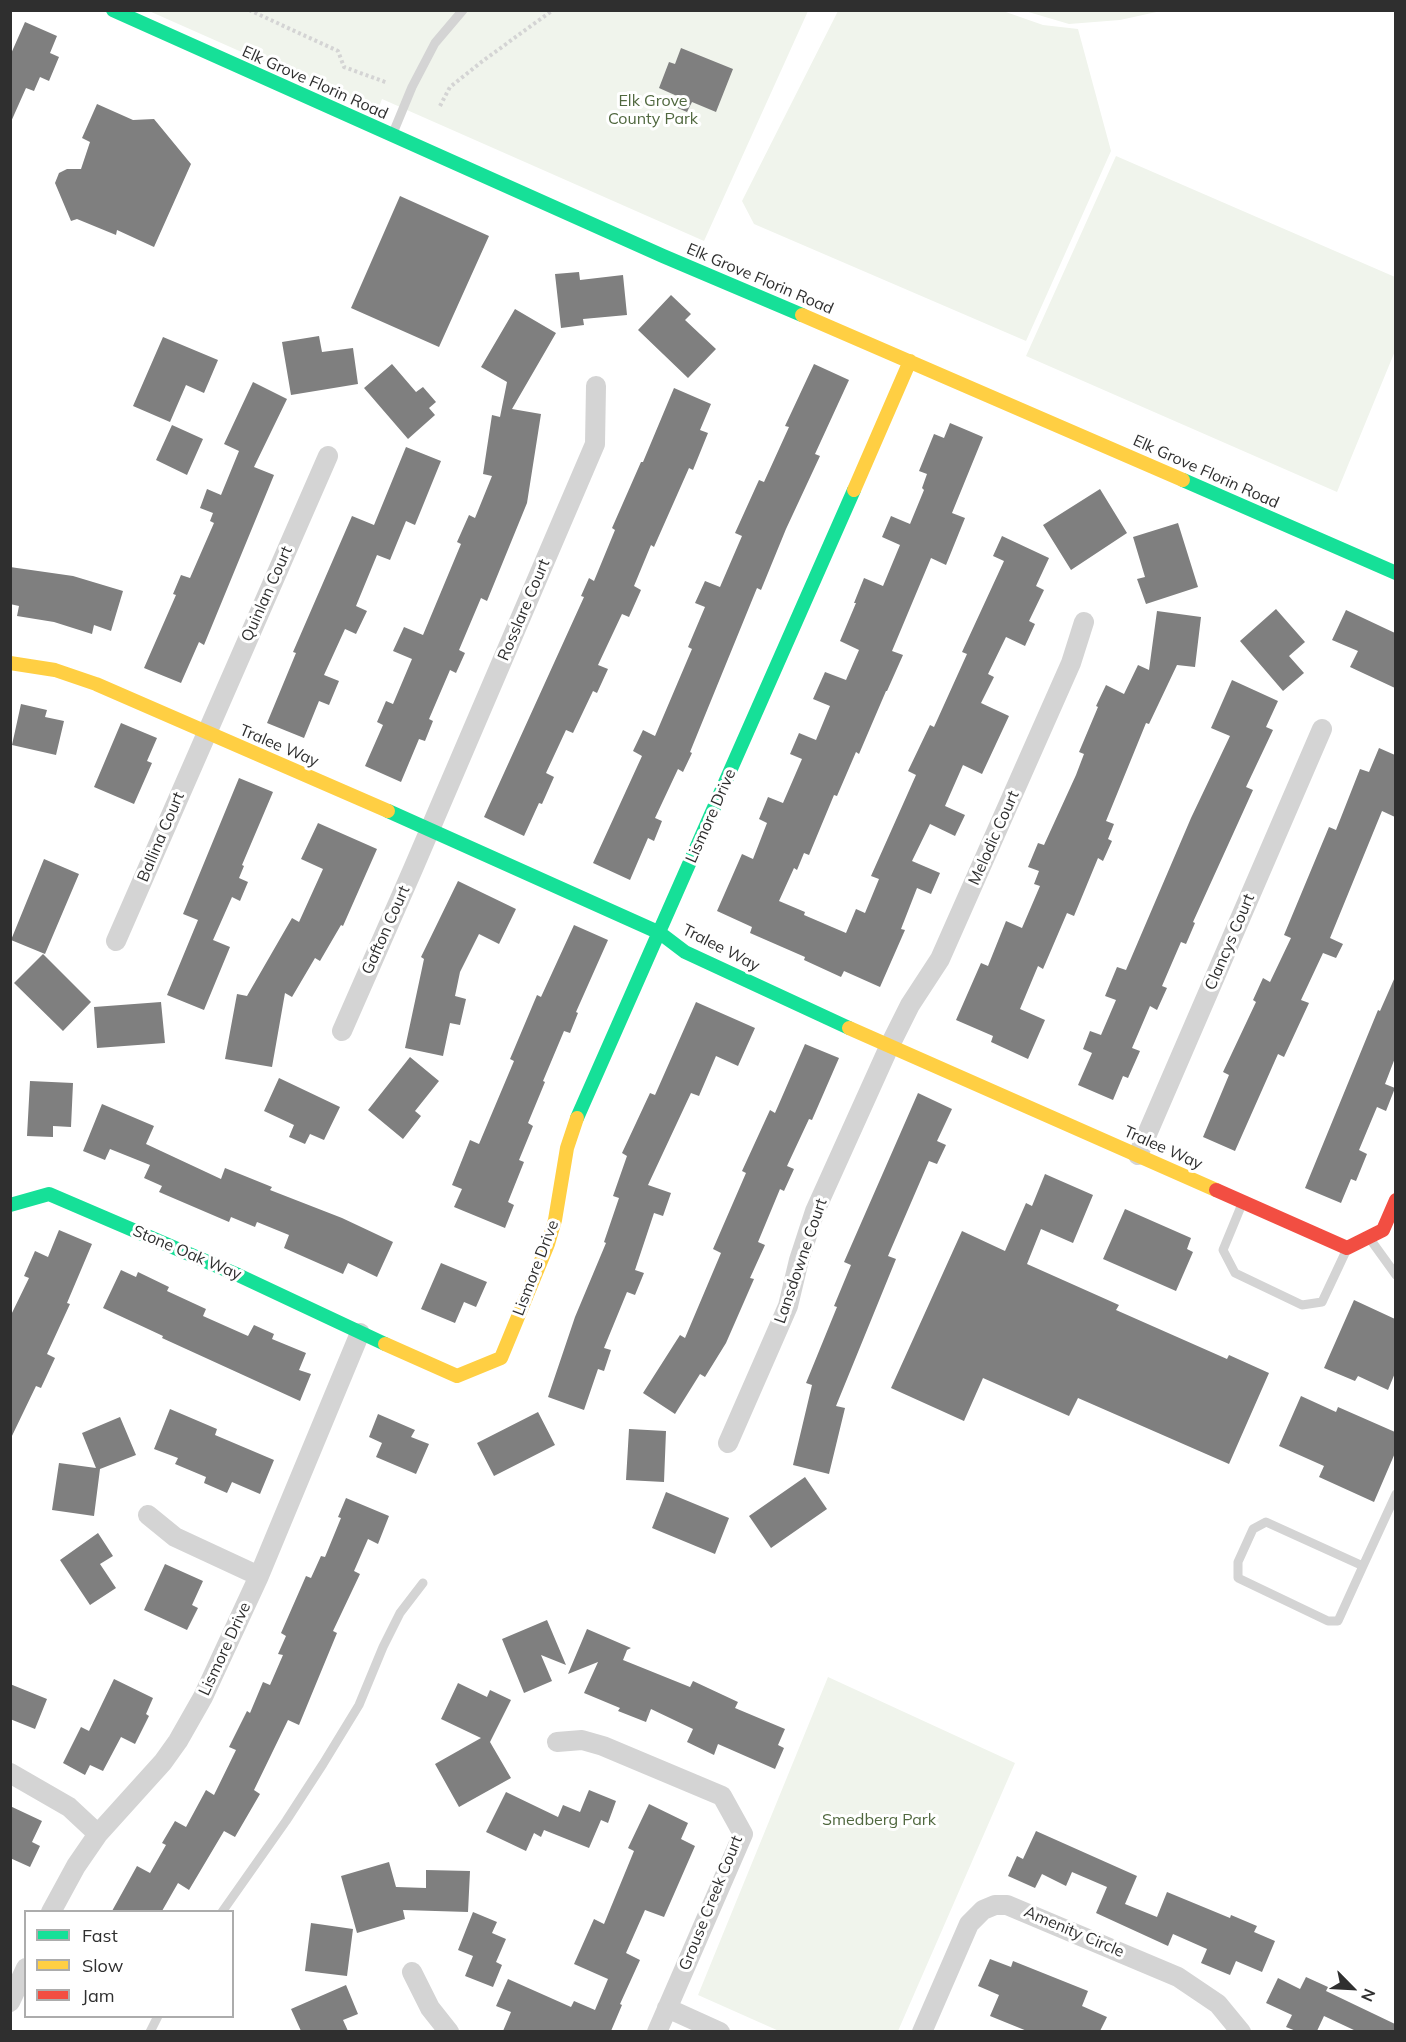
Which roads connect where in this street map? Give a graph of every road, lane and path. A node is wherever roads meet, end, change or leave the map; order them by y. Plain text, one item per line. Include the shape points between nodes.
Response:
1 (113, 10) edge
2 (249, 10) edge
3 (463, 10) edge
4 (553, 10) edge
5 (388, 83) dead end
6 (440, 106) dead end
7 (393, 135) junction
8 (910, 361) junction
9 (596, 386) dead end
10 (328, 456) dead end
11 (1395, 573) edge
12 (1084, 622) dead end
13 (10, 663) edge
14 (1322, 729) dead end
15 (206, 733) junction
16 (430, 830) junction
17 (660, 933) junction
18 (116, 941) dead end
19 (342, 1031) dead end
20 (889, 1047) junction
21 (1138, 1155) junction
22 (1395, 1200) edge
23 (1243, 1202) junction
24 (10, 1205) edge
25 (1369, 1237) junction
26 (1347, 1248) junction
27 (1395, 1275) edge
28 (360, 1333) junction
29 (728, 1443) dead end
30 (1395, 1494) edge
31 (148, 1515) dead end
32 (1363, 1566) junction
33 (259, 1576) junction
34 (423, 1583) dead end
35 (557, 1742) dead end
36 (10, 1773) edge
37 (98, 1834) junction
38 (52, 1910) edge
39 (223, 1910) edge
40 (24, 1972) edge
41 (412, 1972) dead end
42 (10, 2002) edge
43 (667, 2008) junction
44 (449, 2031) edge
45 (657, 2031) edge
46 (720, 2031) edge
47 (922, 2031) edge
48 (1241, 2031) edge

1 - 7 street, Elk Grove Florin Road
2 - 5 path via 338,51 344,67
3 - 7 lane via 435,43
4 - 6 path via 450,87
7 - 8 street, Elk Grove Florin Road
8 - 11 street, Elk Grove Florin Road
8 - 17 street, Lismore Drive
9 - 16 street, Rosslare Court via 595,444
10 - 15 street, Quinlan Court
12 - 20 street, Melodic Court via 1071,663 940,959
13 - 15 street, Tralee Way via 55,670 96,684
14 - 21 street, Clancys Court
15 - 16 street, Tralee Way
15 - 18 street, Ballina Court
16 - 17 street, Tralee Way
16 - 19 street, Gafton Court
17 - 20 street, Tralee Way via 685,952
17 - 28 street, Lismore Drive via 574,1125 548,1244 501,1358 457,1376
20 - 21 street, Tralee Way
20 - 29 street, Lansdowne Court via 815,1211 788,1306
21 - 23 street, Tralee Way
22 - 25 street via 1383,1230
23 - 26 street, Tralee Way
23 - 26 lane via 1223,1250 1235,1273 1302,1305 1322,1302
24 - 28 street, Stone Oak Way via 49,1194 238,1275
25 - 26 street
25 - 27 lane
28 - 33 street, Lismore Drive
30 - 32 lane
31 - 33 street via 175,1537
32 - 32 lane via 1338,1621 1328,1621 1238,1578 1238,1562 1253,1528 1266,1522
33 - 37 street, Lismore Drive via 203,1697 178,1741 147,1782
34 - 39 lane via 400,1613 358,1705 323,1764
35 - 43 street, Grouse Creek Court via 582,1740 603,1746 722,1796 743,1834
36 - 37 street via 69,1808
37 - 38 street, Lismore Drive
40 - 42 street
41 - 44 street via 430,2008
43 - 45 street
43 - 46 street
47 - 48 street, Amenity Circle via 969,1924 983,1910 1007,1905 1178,1977 1218,2004

